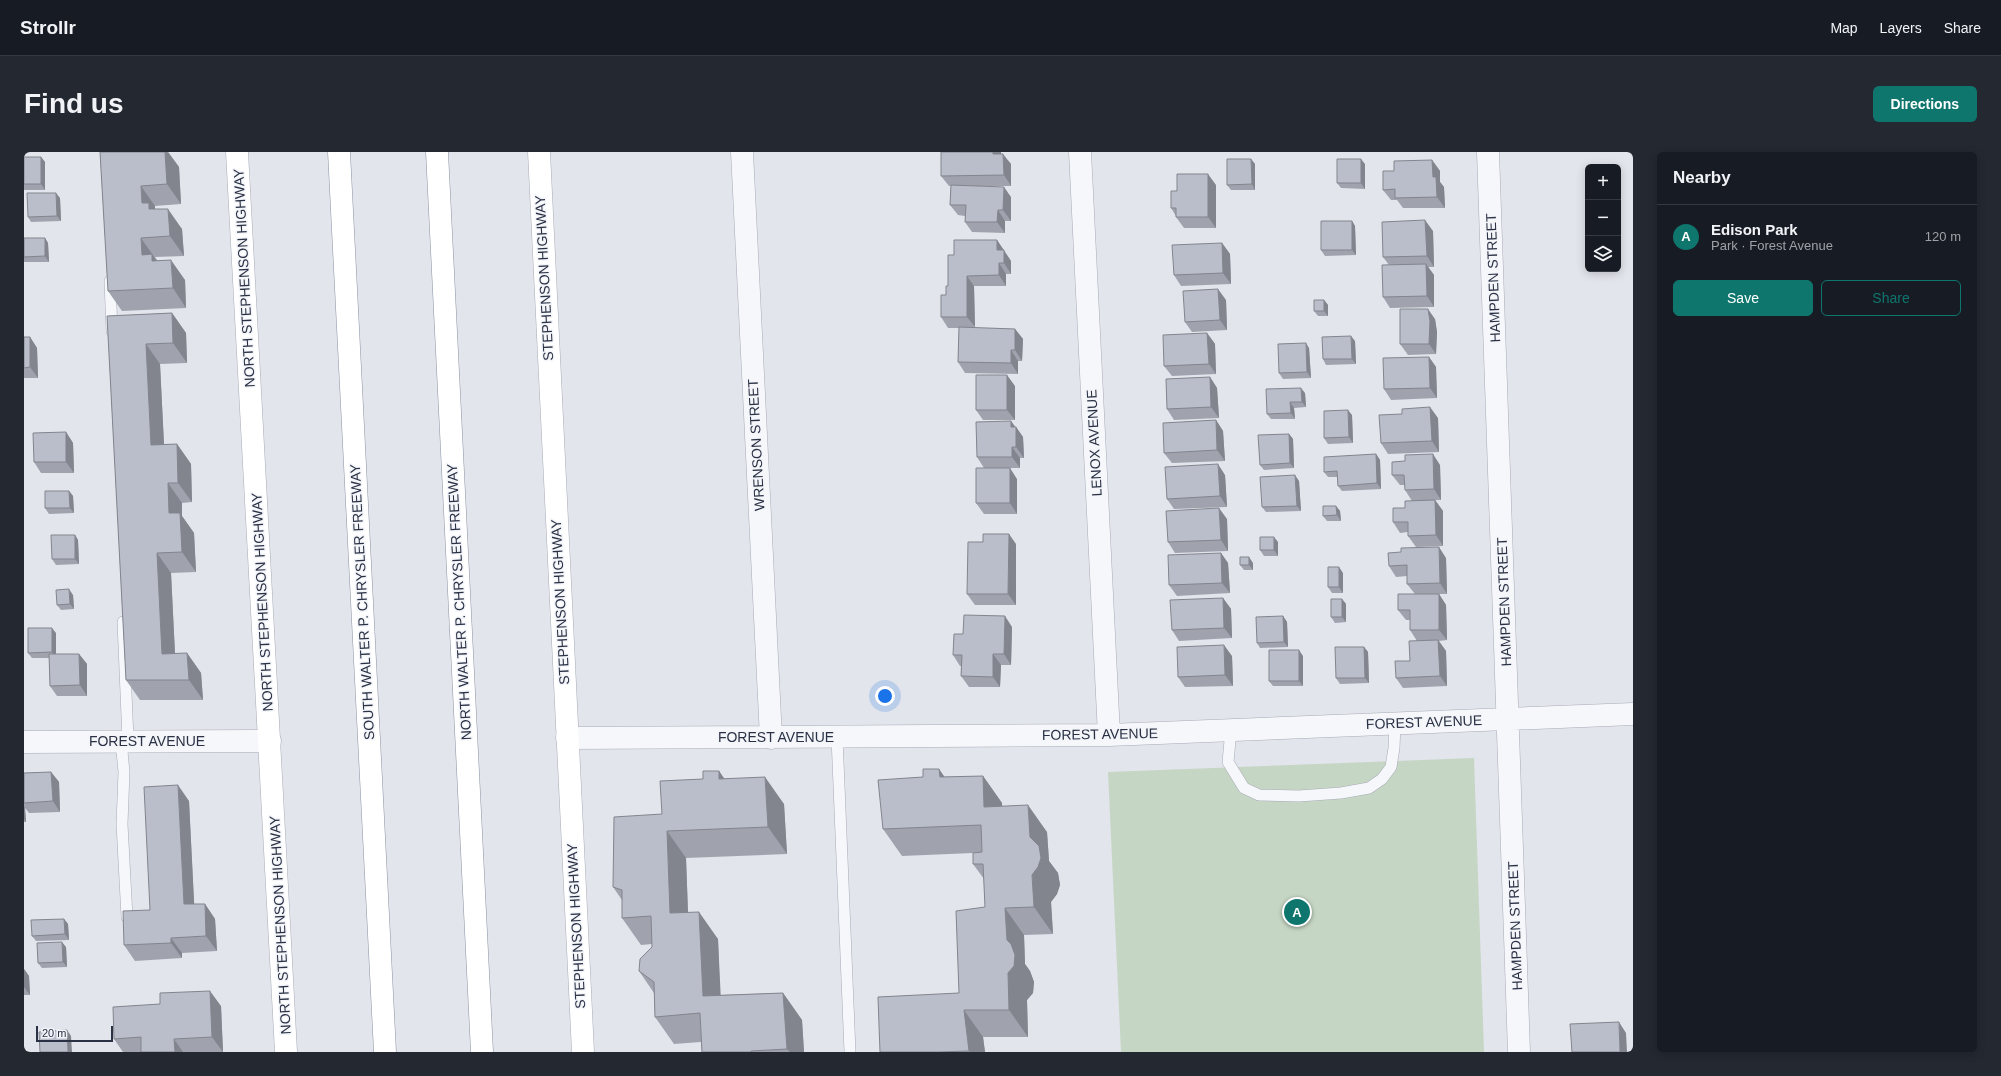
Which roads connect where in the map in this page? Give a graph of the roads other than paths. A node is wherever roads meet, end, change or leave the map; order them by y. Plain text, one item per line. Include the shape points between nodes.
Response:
1 (237, 152) edge
2 (339, 152) edge
3 (437, 152) edge
4 (539, 152) edge
5 (742, 152) edge
6 (1080, 152) edge
7 (1488, 152) edge
8 (109, 268) edge
9 (112, 345) edge
10 (122, 612) edge
11 (1633, 714) edge
12 (1508, 718) junction
13 (1395, 724) junction
14 (1232, 730) junction
15 (1109, 735) junction
16 (837, 737) junction
17 (567, 738) junction
18 (771, 738) junction
19 (125, 740) junction
20 (270, 741) junction
21 (24, 742) edge
22 (128, 917) edge
23 (286, 1052) edge
24 (385, 1052) edge
25 (482, 1052) edge
26 (583, 1052) edge
27 (850, 1052) edge
28 (1519, 1052) edge

1 - 20 main road, NORTH STEPHENSON HIGHWAY
2 - 24 main road, SOUTH WALTER P. CHRYSLER FREEWAY
3 - 25 main road, NORTH WALTER P. CHRYSLER FREEWAY
4 - 17 main road, STEPHENSON HIGHWAY
5 - 18 street, WRENSON STREET
6 - 15 street, LENOX AVENUE
7 - 12 street, HAMPDEN STREET
8 - 9 lane
10 - 19 lane
11 - 12 street, FOREST AVENUE
12 - 13 street, FOREST AVENUE
12 - 28 street, HAMPDEN STREET
13 - 14 street, FOREST AVENUE
13 - 14 lane via 1391,767 1382,779 1369,788 1299,796 1259,795 1244,788 1228,762
14 - 15 street, FOREST AVENUE
15 - 16 street, FOREST AVENUE
16 - 18 street, FOREST AVENUE
16 - 27 lane
17 - 18 street, FOREST AVENUE
17 - 26 main road, STEPHENSON HIGHWAY
19 - 20 street, FOREST AVENUE
19 - 21 street, FOREST AVENUE
19 - 22 lane via 122,824
20 - 23 main road, NORTH STEPHENSON HIGHWAY

